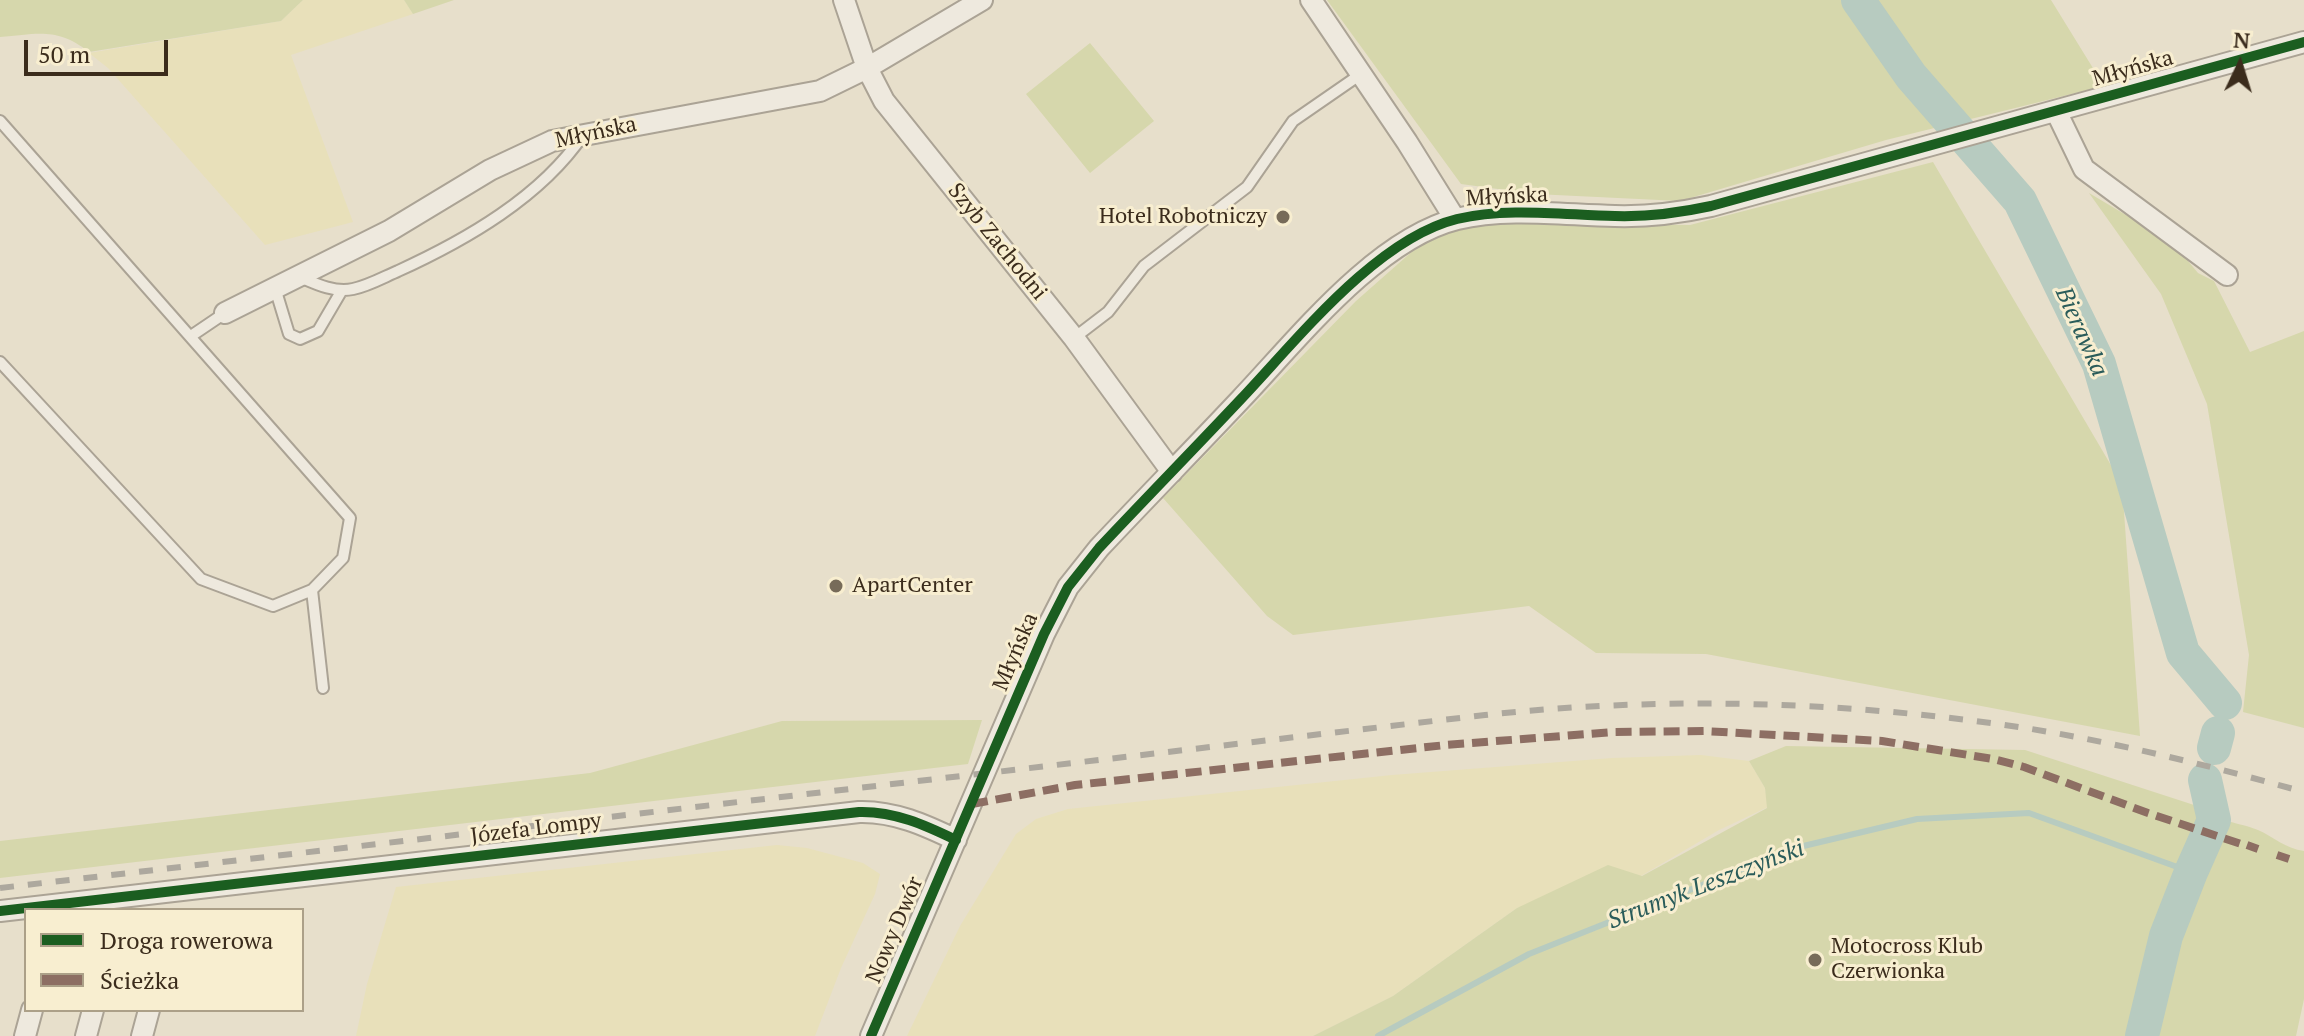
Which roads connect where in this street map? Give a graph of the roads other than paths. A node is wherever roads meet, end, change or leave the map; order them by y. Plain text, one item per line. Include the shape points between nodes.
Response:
1 (844, 0) edge
2 (982, 0) edge
3 (1311, 0) edge
4 (2304, 42) edge
5 (867, 68) junction
6 (1361, 74) junction
7 (2056, 111) junction
8 (0, 121) edge
9 (585, 133) junction
10 (1455, 219) junction
11 (2227, 275) dead end
12 (298, 276) junction
13 (275, 288) junction
14 (342, 290) junction
15 (225, 313) joint
16 (191, 336) junction
17 (1074, 338) junction
18 (0, 362) edge
19 (1172, 472) junction
20 (312, 590) junction
21 (323, 688) dead end
22 (956, 840) junction
23 (174, 901) edge
24 (114, 904) edge
25 (56, 907) edge
26 (24, 909) edge
27 (0, 911) edge
28 (31, 1012) edge
29 (92, 1012) edge
30 (148, 1012) edge
31 (25, 1036) edge
32 (86, 1036) edge
33 (142, 1036) edge
34 (871, 1036) edge

1 - 5 street, Szyb Zachodni
2 - 5 street, Młyńska
3 - 6 street, Młyńska
4 - 7 street, Młyńska
5 - 9 street, Młyńska via 810,94
5 - 17 street, Szyb Zachodni via 894,116
6 - 10 street, Młyńska
6 - 17 lane via 1293,121 1237,197 1144,266 1108,312
7 - 10 street, Młyńska via 1677,213
7 - 11 street via 2084,169
8 - 16 lane
9 - 12 street, Młyńska via 514,157 408,221
9 - 14 lane via 559,167 483,224 416,262
10 - 19 street, Młyńska via 1414,237 1370,268
12 - 13 street, Młyńska
12 - 14 lane
13 - 14 lane via 289,334 300,339 322,326
13 - 15 street, Młyńska
15 - 16 lane
16 - 20 lane via 350,518 343,558
17 - 19 street, Szyb Zachodni
18 - 20 lane via 201,579 273,606
19 - 22 street, Młyńska via 1068,587
20 - 21 lane
22 - 23 street, Józefa Lompy via 889,814 859,812
22 - 34 street, Nowy Dwór
23 - 24 street, Józefa Lompy
24 - 25 street, Józefa Lompy
26 - 27 street, Józefa Lompy
28 - 31 street
29 - 32 street
30 - 33 street

